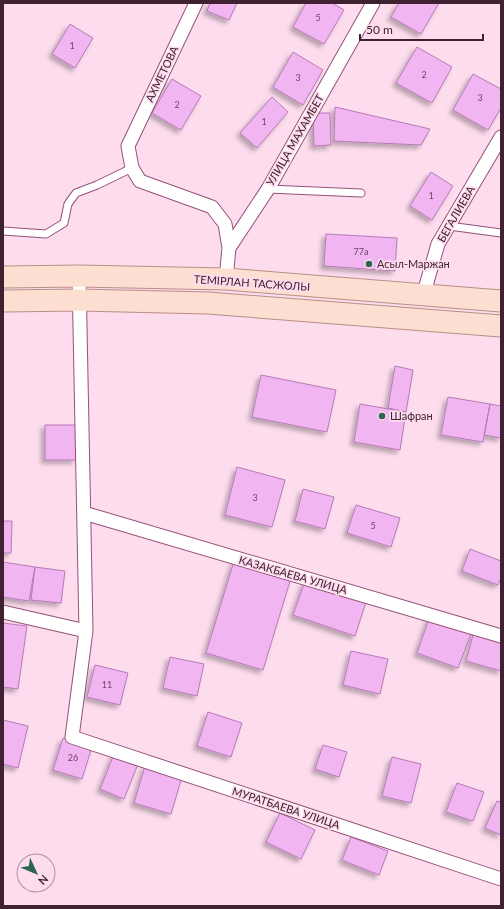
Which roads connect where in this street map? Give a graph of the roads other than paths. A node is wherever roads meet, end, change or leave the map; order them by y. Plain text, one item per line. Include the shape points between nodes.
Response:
1 (196, 3) edge
2 (373, 3) edge
3 (501, 137) edge
4 (132, 168) junction
5 (268, 189) junction
6 (361, 193) dead end
7 (449, 226) junction
8 (3, 231) edge
9 (501, 233) edge
10 (229, 248) junction
11 (79, 276) junction
12 (3, 277) edge
13 (226, 279) junction
14 (423, 296) junction
15 (79, 300) junction
16 (3, 302) edge
17 (501, 302) edge
18 (501, 326) edge
19 (84, 513) junction
20 (3, 612) edge
21 (86, 631) junction
22 (501, 636) edge
23 (501, 879) edge

1 - 4 street, АХМЕТОВА via 128,146
2 - 5 street, УЛИЦА МАХАМБЕТ
3 - 7 street, БЕГАЛИЕВА
4 - 8 lane via 76,193 68,204 64,223 46,234
4 - 10 street via 140,181 212,207 225,224
5 - 6 lane
5 - 10 street, УЛИЦА МАХАМБЕТ
7 - 9 lane
7 - 14 street, БЕГАЛИЕВА via 438,244
10 - 13 street, УЛИЦА МАХАМБЕТ
11 - 12 main road, ТЕМІРЛАН ТАСЖОЛЫ
11 - 13 main road, ТЕМІРЛАН ТАСЖОЛЫ
11 - 15 street
13 - 14 main road, ТЕМІРЛАН ТАСЖОЛЫ
14 - 17 main road, ТЕМІРЛАН ТАСЖОЛЫ
15 - 16 main road
15 - 18 main road via 208,303
15 - 19 street
19 - 21 street
19 - 22 street, КАЗАКБАЕВА УЛИЦА
20 - 21 street
21 - 23 street, МУРАТБАЕВА УЛИЦА via 72,737

